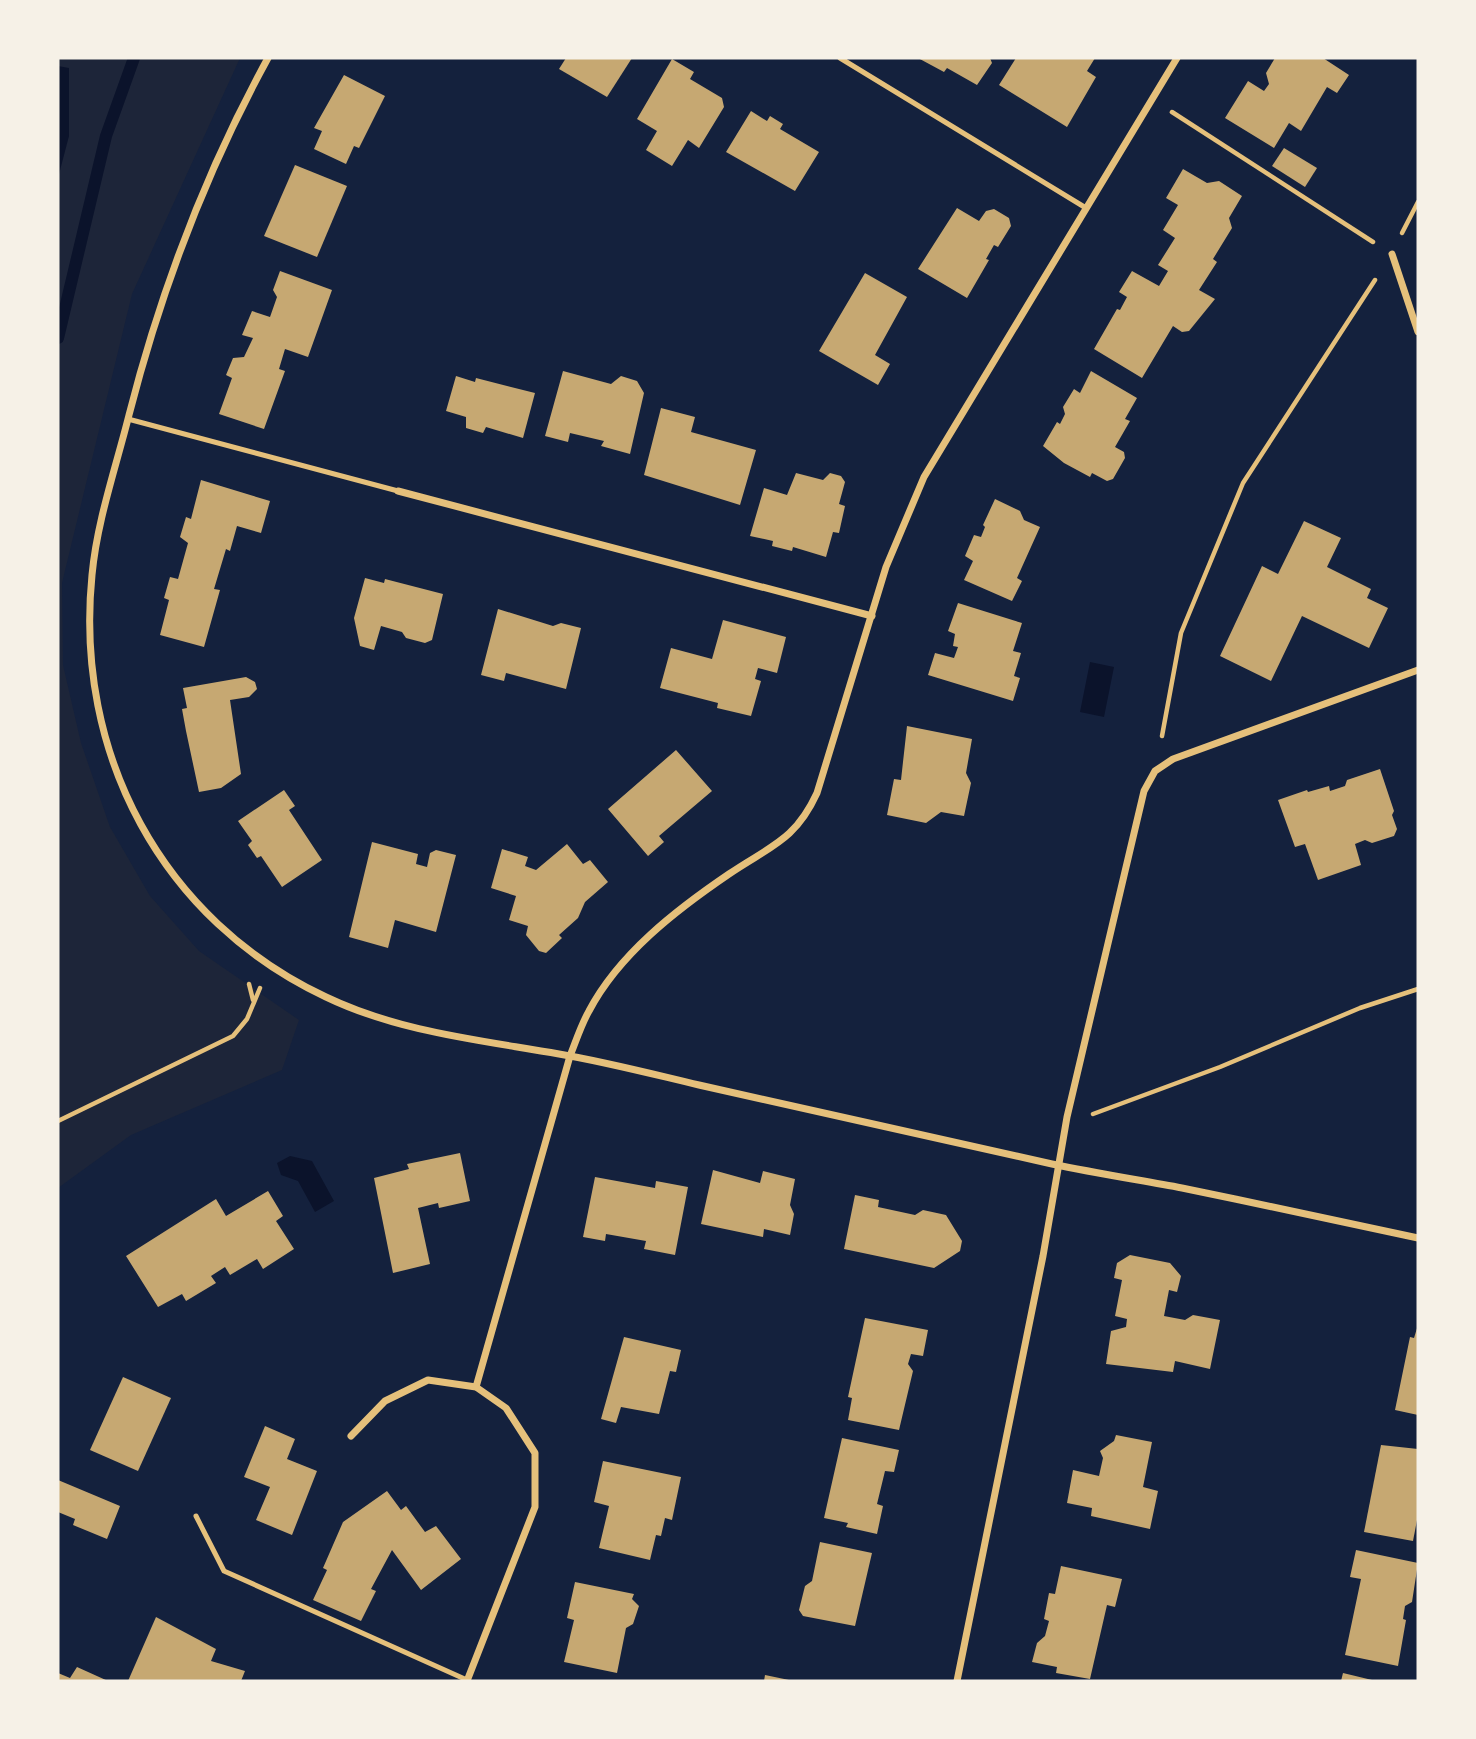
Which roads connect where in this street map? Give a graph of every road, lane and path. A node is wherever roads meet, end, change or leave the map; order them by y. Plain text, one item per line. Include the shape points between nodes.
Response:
1 (268, 58) edge
2 (840, 58) edge
3 (1177, 58) edge
4 (1152, 99) junction
5 (1418, 202) edge
6 (1086, 208) junction
7 (1392, 254) junction
8 (1418, 332) edge
9 (128, 419) junction
10 (398, 491) joint
11 (872, 616) junction
12 (1418, 670) edge
13 (1155, 771) junction
14 (243, 975) dead end
15 (1418, 989) edge
16 (570, 1056) junction
17 (1067, 1117) junction
18 (58, 1121) edge
19 (1059, 1165) junction
20 (1418, 1238) edge
21 (476, 1387) junction
22 (351, 1436) dead end
23 (196, 1516) dead end
24 (467, 1680) edge
25 (957, 1681) edge

1 - 9 street via 216,160 182,242
2 - 6 lane
3 - 4 street
4 - 6 street
4 - 7 path
5 - 7 path
6 - 11 street via 924,477 904,519
7 - 8 street
7 - 13 path via 1243,483 1181,633
9 - 10 lane
9 - 16 street via 92,575 91,672 101,727 119,781 151,843 188,894 243,948 324,997 396,1024
10 - 11 street
11 - 16 street via 808,814 780,842 729,874 649,937 604,988
12 - 13 street via 1173,759
13 - 17 street via 1144,791
14 - 18 path via 253,1000 233,1036
15 - 17 path via 1096,1114
16 - 19 street
16 - 21 street
17 - 19 street
19 - 20 street
19 - 25 street
21 - 22 street via 428,1380 385,1401
21 - 24 street via 506,1408 535,1453 535,1507
23 - 24 lane via 224,1571

